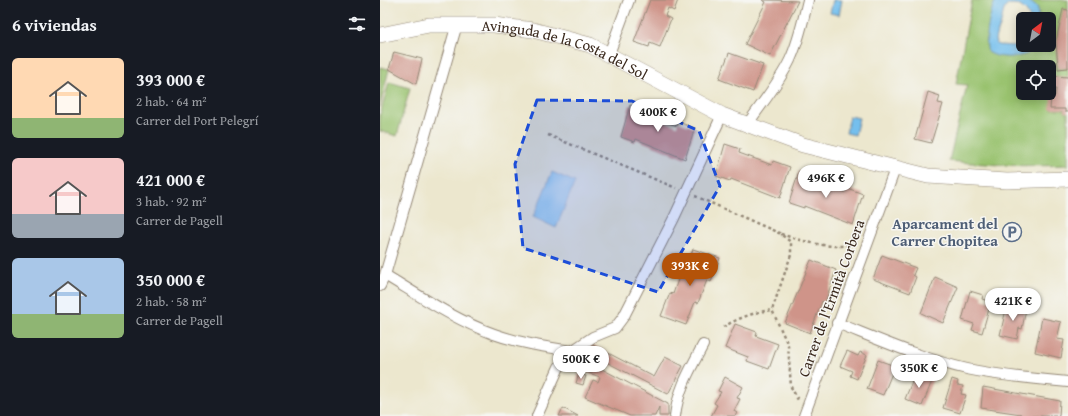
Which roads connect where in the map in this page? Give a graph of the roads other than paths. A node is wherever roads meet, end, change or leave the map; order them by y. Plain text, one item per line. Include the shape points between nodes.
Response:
1 (629, 0) edge
2 (808, 0) edge
3 (457, 24) junction
4 (380, 35) edge
5 (609, 54) junction
6 (722, 115) junction
7 (747, 125) junction
8 (895, 169) junction
9 (1066, 178) edge
10 (385, 275) junction
11 (380, 286) edge
12 (837, 323) junction
13 (703, 345) dead end
14 (572, 351) junction
15 (1068, 382) edge
16 (537, 416) edge
17 (675, 416) edge
18 (804, 416) edge

1 - 5 street
2 - 7 street via 790,60
3 - 4 street, Avinguda de la Costa del Sol via 429,25
3 - 5 street, Avinguda de la Costa del Sol via 533,30 571,39
3 - 10 street
5 - 6 street, Avinguda de la Costa del Sol
6 - 7 street, Avinguda de la Costa del Sol
6 - 14 street via 624,316 615,328
7 - 8 street, Avinguda de la Costa del Sol via 803,145
8 - 9 street, Avinguda de la Costa del Sol via 928,176 1007,181
8 - 12 street, Carrer de l'Ermità Corbera
10 - 11 street
10 - 14 street via 453,315 493,334 537,346
12 - 15 street via 929,359 968,369
12 - 18 street, Carrer de l'Ermità Corbera
13 - 17 street via 681,387
14 - 16 street via 559,367

